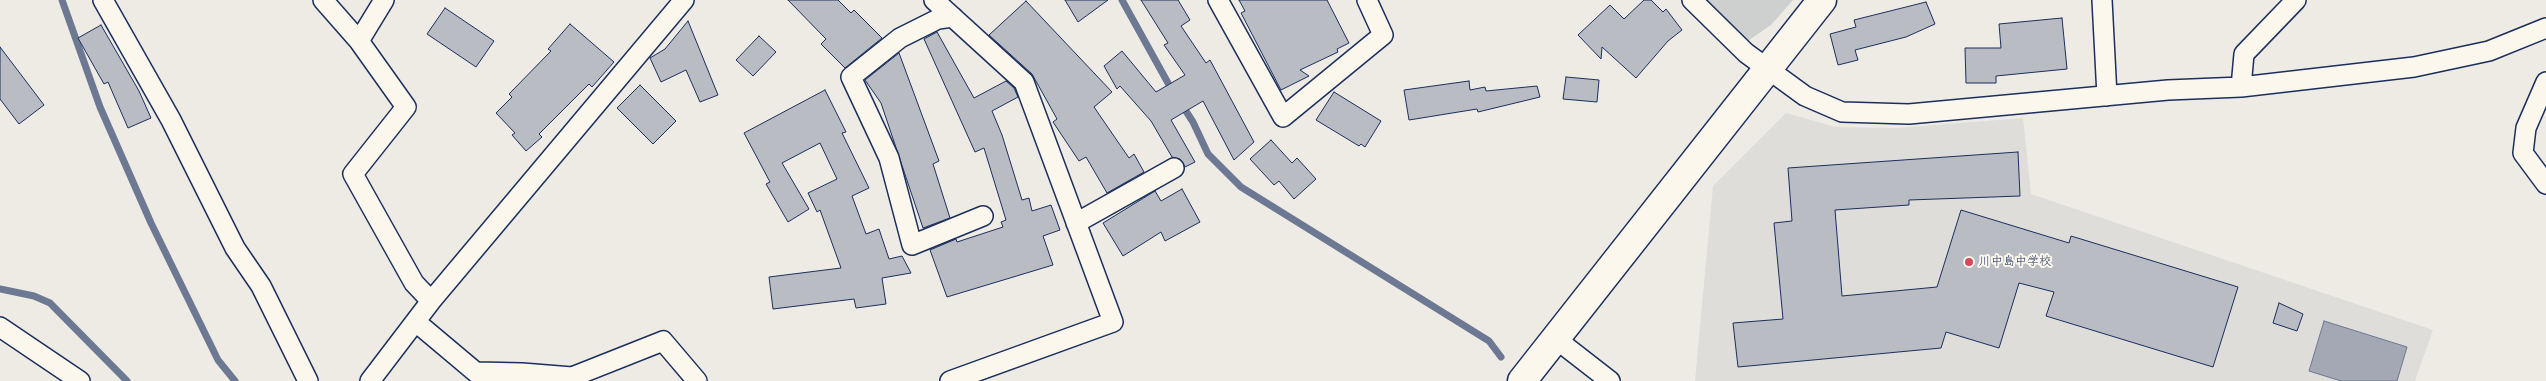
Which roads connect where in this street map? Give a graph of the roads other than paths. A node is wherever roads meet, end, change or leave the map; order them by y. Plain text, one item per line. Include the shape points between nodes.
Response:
1 (103, 0) edge
2 (323, 0) edge
3 (384, 0) edge
4 (684, 0) edge
5 (934, 0) edge
6 (1218, 0) edge
7 (1366, 0) edge
8 (1822, 0) edge
9 (2102, 0) edge
10 (2296, 0) edge
11 (1696, 2) edge
12 (952, 16) junction
13 (2546, 28) edge
14 (359, 41) junction
15 (1767, 69) junction
16 (2546, 82) edge
17 (2241, 87) junction
18 (2108, 96) junction
19 (1174, 168) dead end
20 (2546, 184) edge
21 (983, 216) dead end
22 (1076, 223) junction
23 (431, 301) junction
24 (416, 322) junction
25 (0, 328) edge
26 (1556, 339) junction
27 (482, 377) edge
28 (80, 381) edge
29 (308, 381) edge
30 (370, 381) edge
31 (697, 381) edge
32 (950, 381) edge
33 (1522, 381) edge
34 (1610, 381) edge

1 - 29 street via 171,120 235,248 261,286
2 - 14 street
3 - 14 street
4 - 23 street
5 - 12 street
6 - 7 street via 1283,117 1383,34
8 - 15 street
9 - 18 street
10 - 17 street via 2244,54
11 - 15 street via 1746,53
12 - 21 street via 900,38 852,77 889,158 912,245
12 - 22 street via 1024,82
13 - 17 street via 2489,51 2414,67
14 - 23 street via 406,107 353,174 414,283
15 - 18 street via 1805,96 1842,112 1909,114
15 - 26 street
16 - 20 street via 2526,128 2523,153
17 - 18 street
19 - 22 street
22 - 32 street via 1113,322
23 - 24 street
24 - 27 street
24 - 30 street
25 - 28 street
26 - 33 street
26 - 34 street
27 - 31 street via 522,373 572,377 663,341

